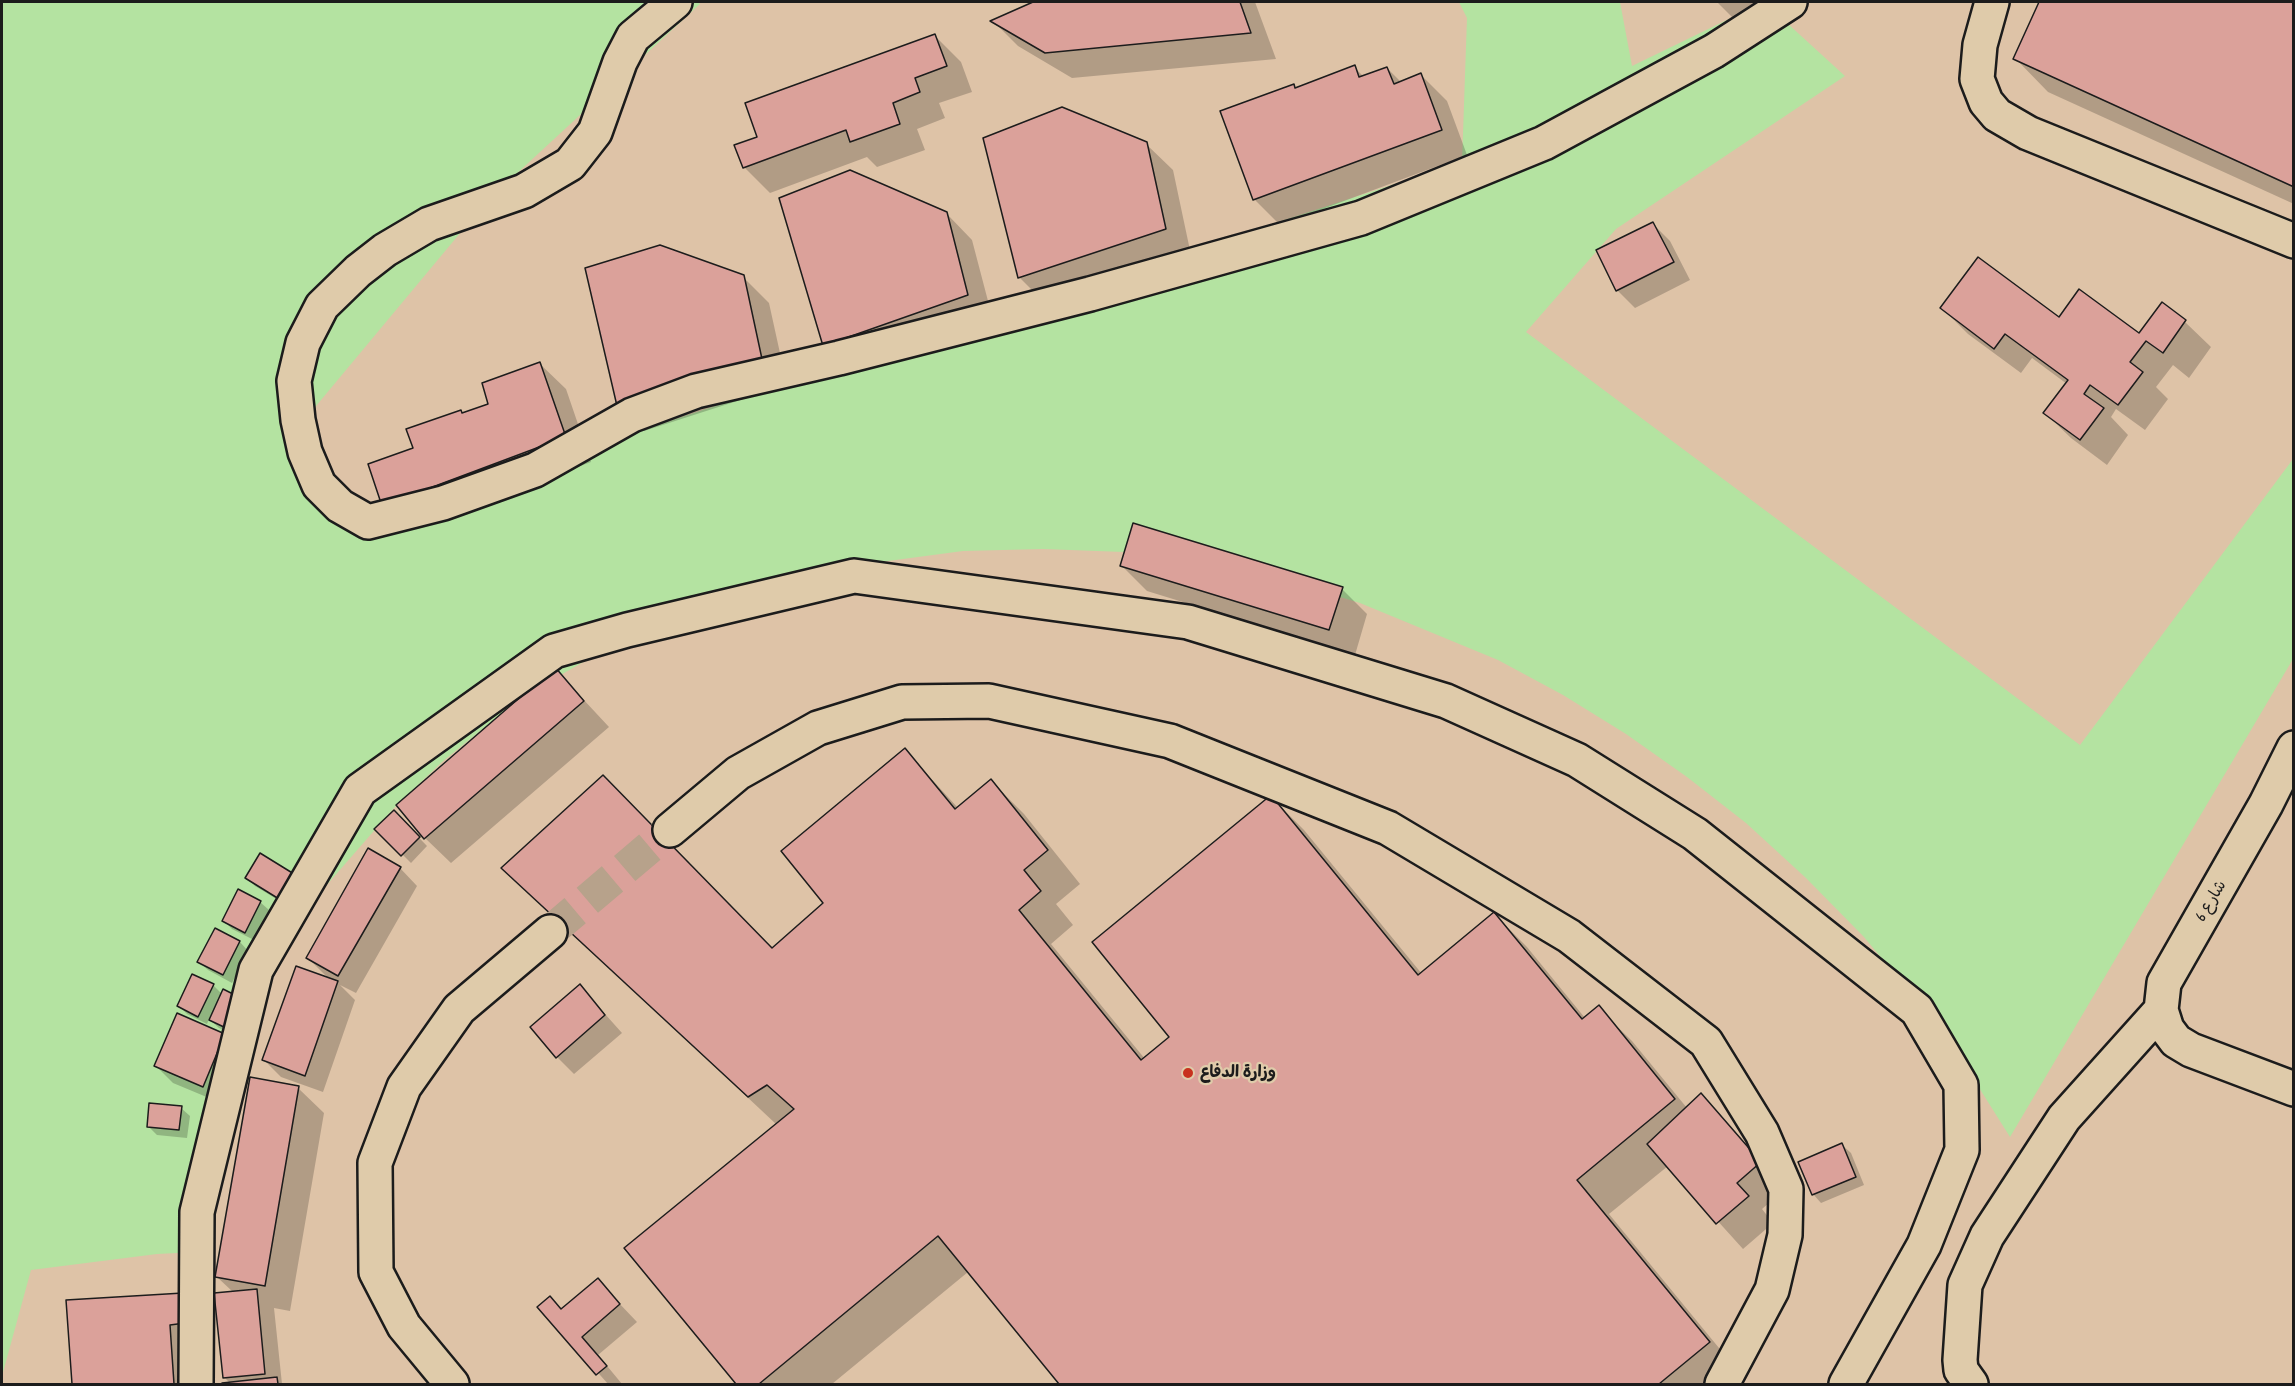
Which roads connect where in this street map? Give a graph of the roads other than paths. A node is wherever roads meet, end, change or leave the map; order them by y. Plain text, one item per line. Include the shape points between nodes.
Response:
1 (675, 2) edge
2 (1790, 2) edge
3 (1992, 2) edge
4 (2294, 241) edge
5 (2294, 748) edge
6 (670, 830) tunnel mouth
7 (550, 932) tunnel mouth
8 (2161, 1010) junction
9 (2294, 1089) edge
10 (196, 1384) edge
11 (452, 1384) edge
12 (1722, 1384) edge
13 (1846, 1384) edge
14 (1971, 1384) edge

1 - 2 street via 633,37 595,132 570,164 524,190 429,224 385,250 322,306 303,343 294,381 306,452 319,485 340,506 368,522 443,503 535,470 632,415 696,391 1079,297 1361,218 1544,143 1714,51
3 - 4 street via 1980,45 1977,79 1986,102 1997,115 2028,133
5 - 8 street, شارع 6 via 2164,983
6 - 12 street via 738,773 818,728 902,702 978,701 1170,741 1388,828 1569,936 1707,1042 1762,1133 1786,1189 1785,1235 1772,1290
7 - 11 street via 459,1009 404,1087 375,1162 376,1272 404,1326
8 - 9 street via 2167,1029 2176,1041 2191,1050
8 - 14 street via 2064,1118 1987,1236 1965,1285 1960,1360 1961,1370
10 - 13 street via 197,1212 256,970 360,790 554,651 854,576 1188,622 1446,701 1577,760 1695,834 1917,1010 1961,1085 1962,1150 1924,1245

